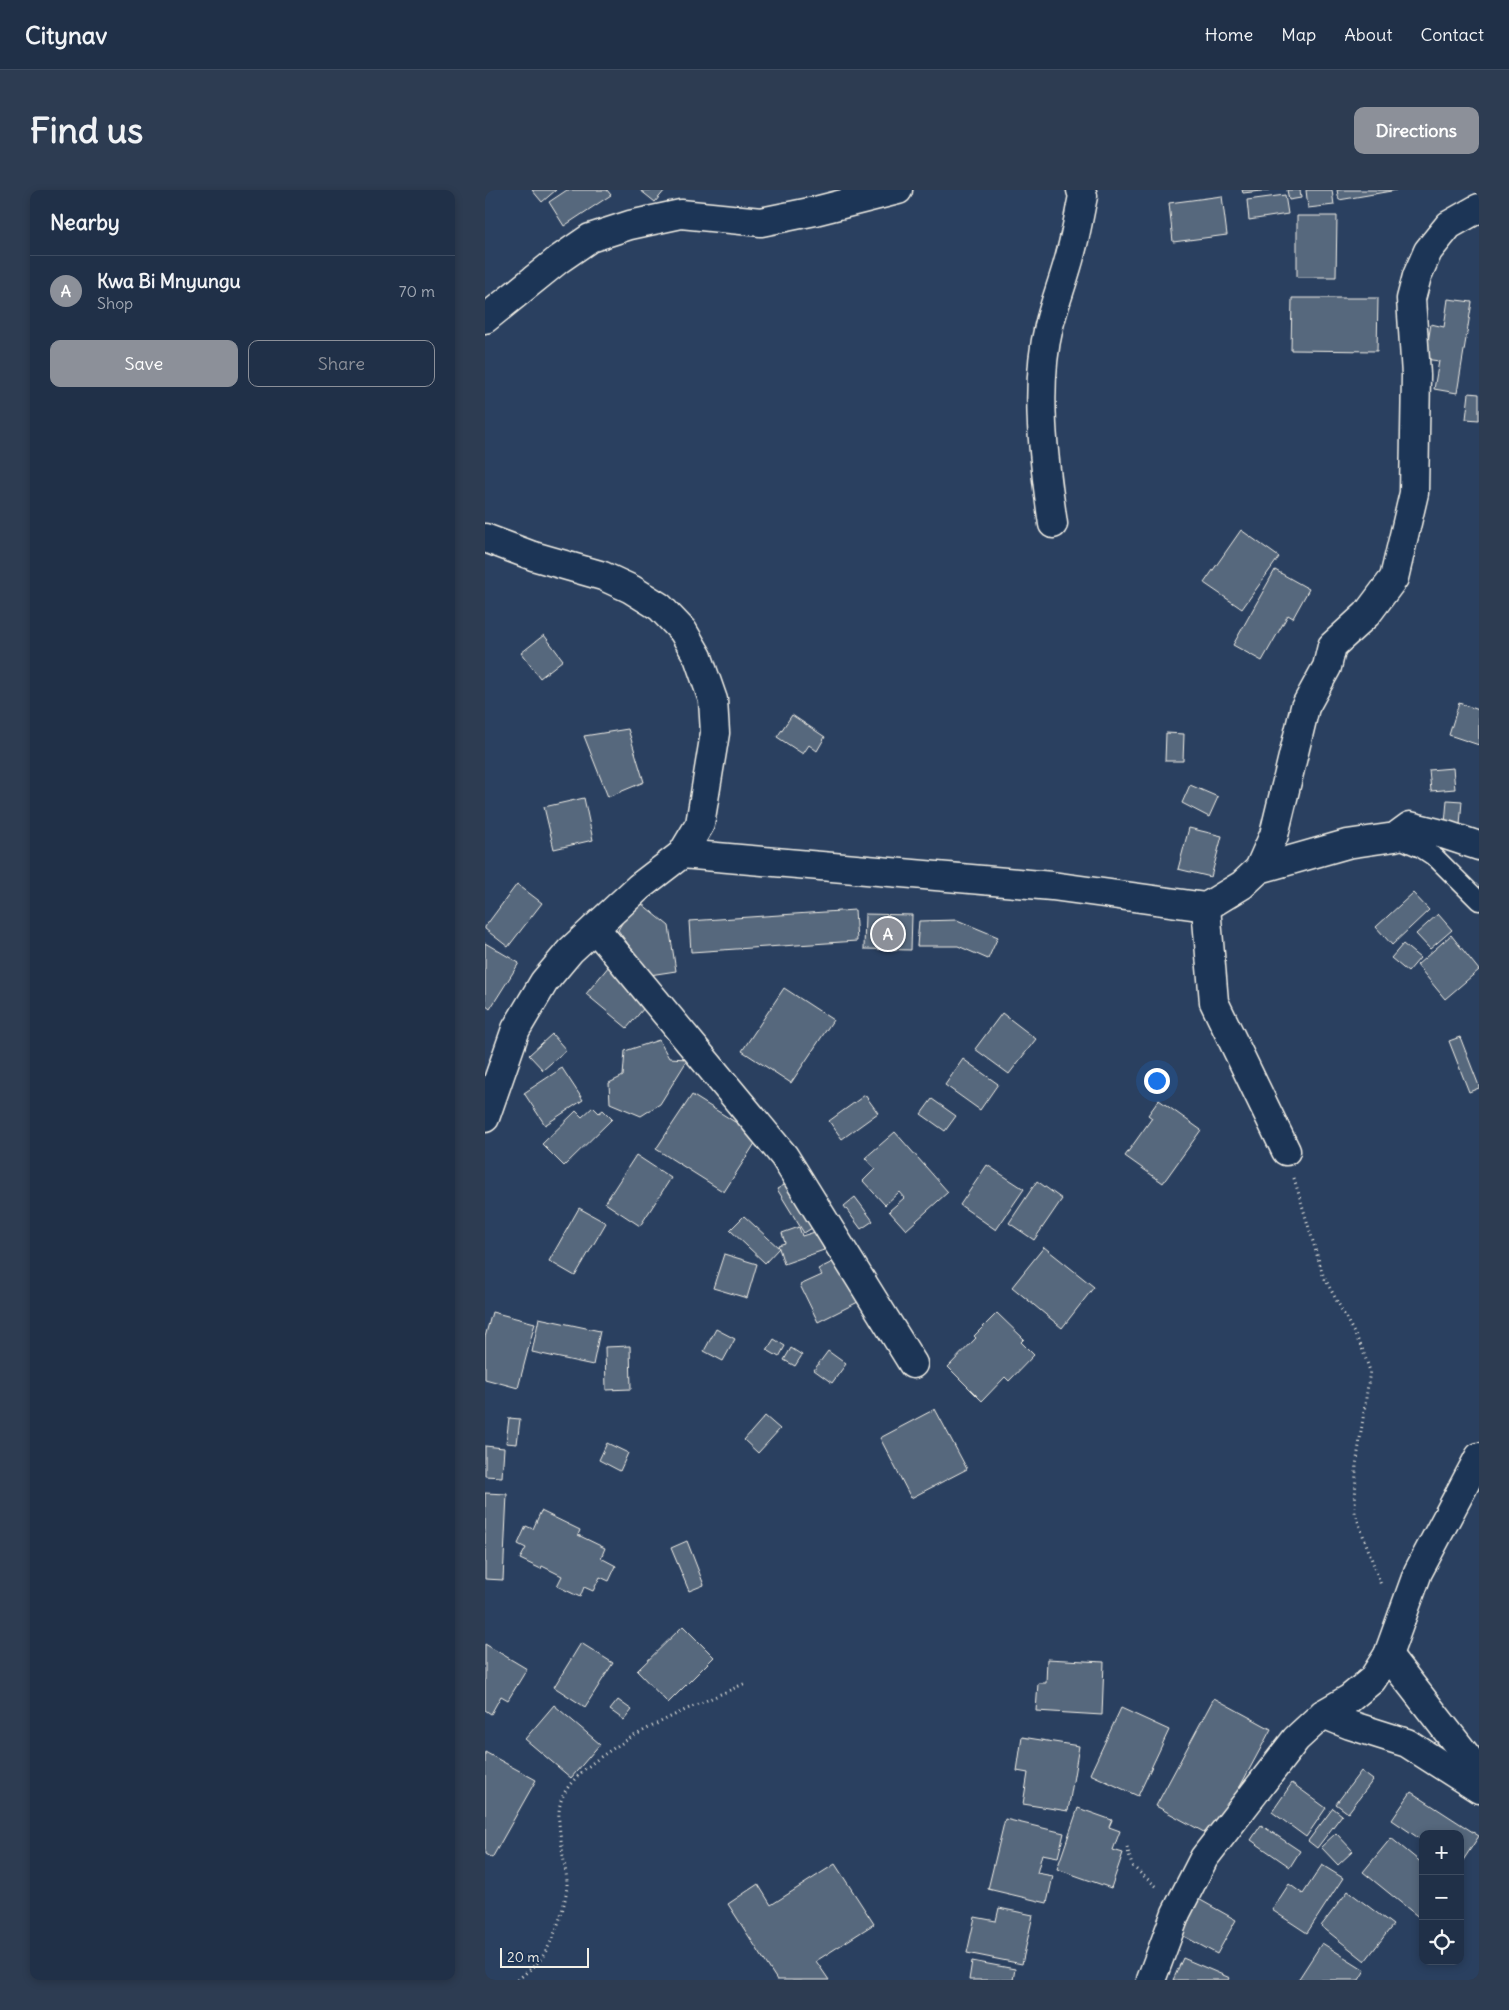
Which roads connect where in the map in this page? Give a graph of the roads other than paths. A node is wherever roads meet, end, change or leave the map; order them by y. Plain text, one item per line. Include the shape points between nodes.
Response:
1 (898, 190) edge
2 (1081, 190) edge
3 (1479, 208) edge
4 (485, 319) edge
5 (1053, 524) dead end
6 (485, 538) edge
7 (1395, 837) junction
8 (1479, 846) edge
9 (682, 854) junction
10 (1259, 869) junction
11 (1479, 902) edge
12 (1206, 906) junction
13 (595, 928) junction
14 (485, 1118) edge
15 (1286, 1151) road end
16 (913, 1364) dead end
17 (1479, 1457) edge
18 (1388, 1655) junction
19 (1323, 1714) junction
20 (1479, 1772) edge
21 (1479, 1789) edge
22 (1151, 1980) edge

1 - 4 street via 761,222 681,214 630,225 590,238
2 - 5 street via 1083,196 1071,252 1048,327 1043,366 1043,455
3 - 10 street via 1449,225 1428,251 1417,276 1411,299 1416,375 1414,493 1394,578 1367,614 1332,646 1327,667 1305,707 1274,836
6 - 9 street via 590,572 631,589 660,607 683,631 698,657 713,700 715,733 700,824
7 - 8 street via 1410,826
7 - 10 street via 1347,844
7 - 11 lane via 1436,858
9 - 12 street via 1052,886
9 - 13 street
10 - 12 street via 1242,885
12 - 15 street via 1215,1002
13 - 14 street via 544,982 516,1029
13 - 16 street via 784,1156
17 - 18 street via 1418,1572
18 - 19 street via 1372,1680
18 - 20 street
19 - 21 street via 1407,1743
19 - 22 street via 1295,1740 1209,1850 1182,1900

